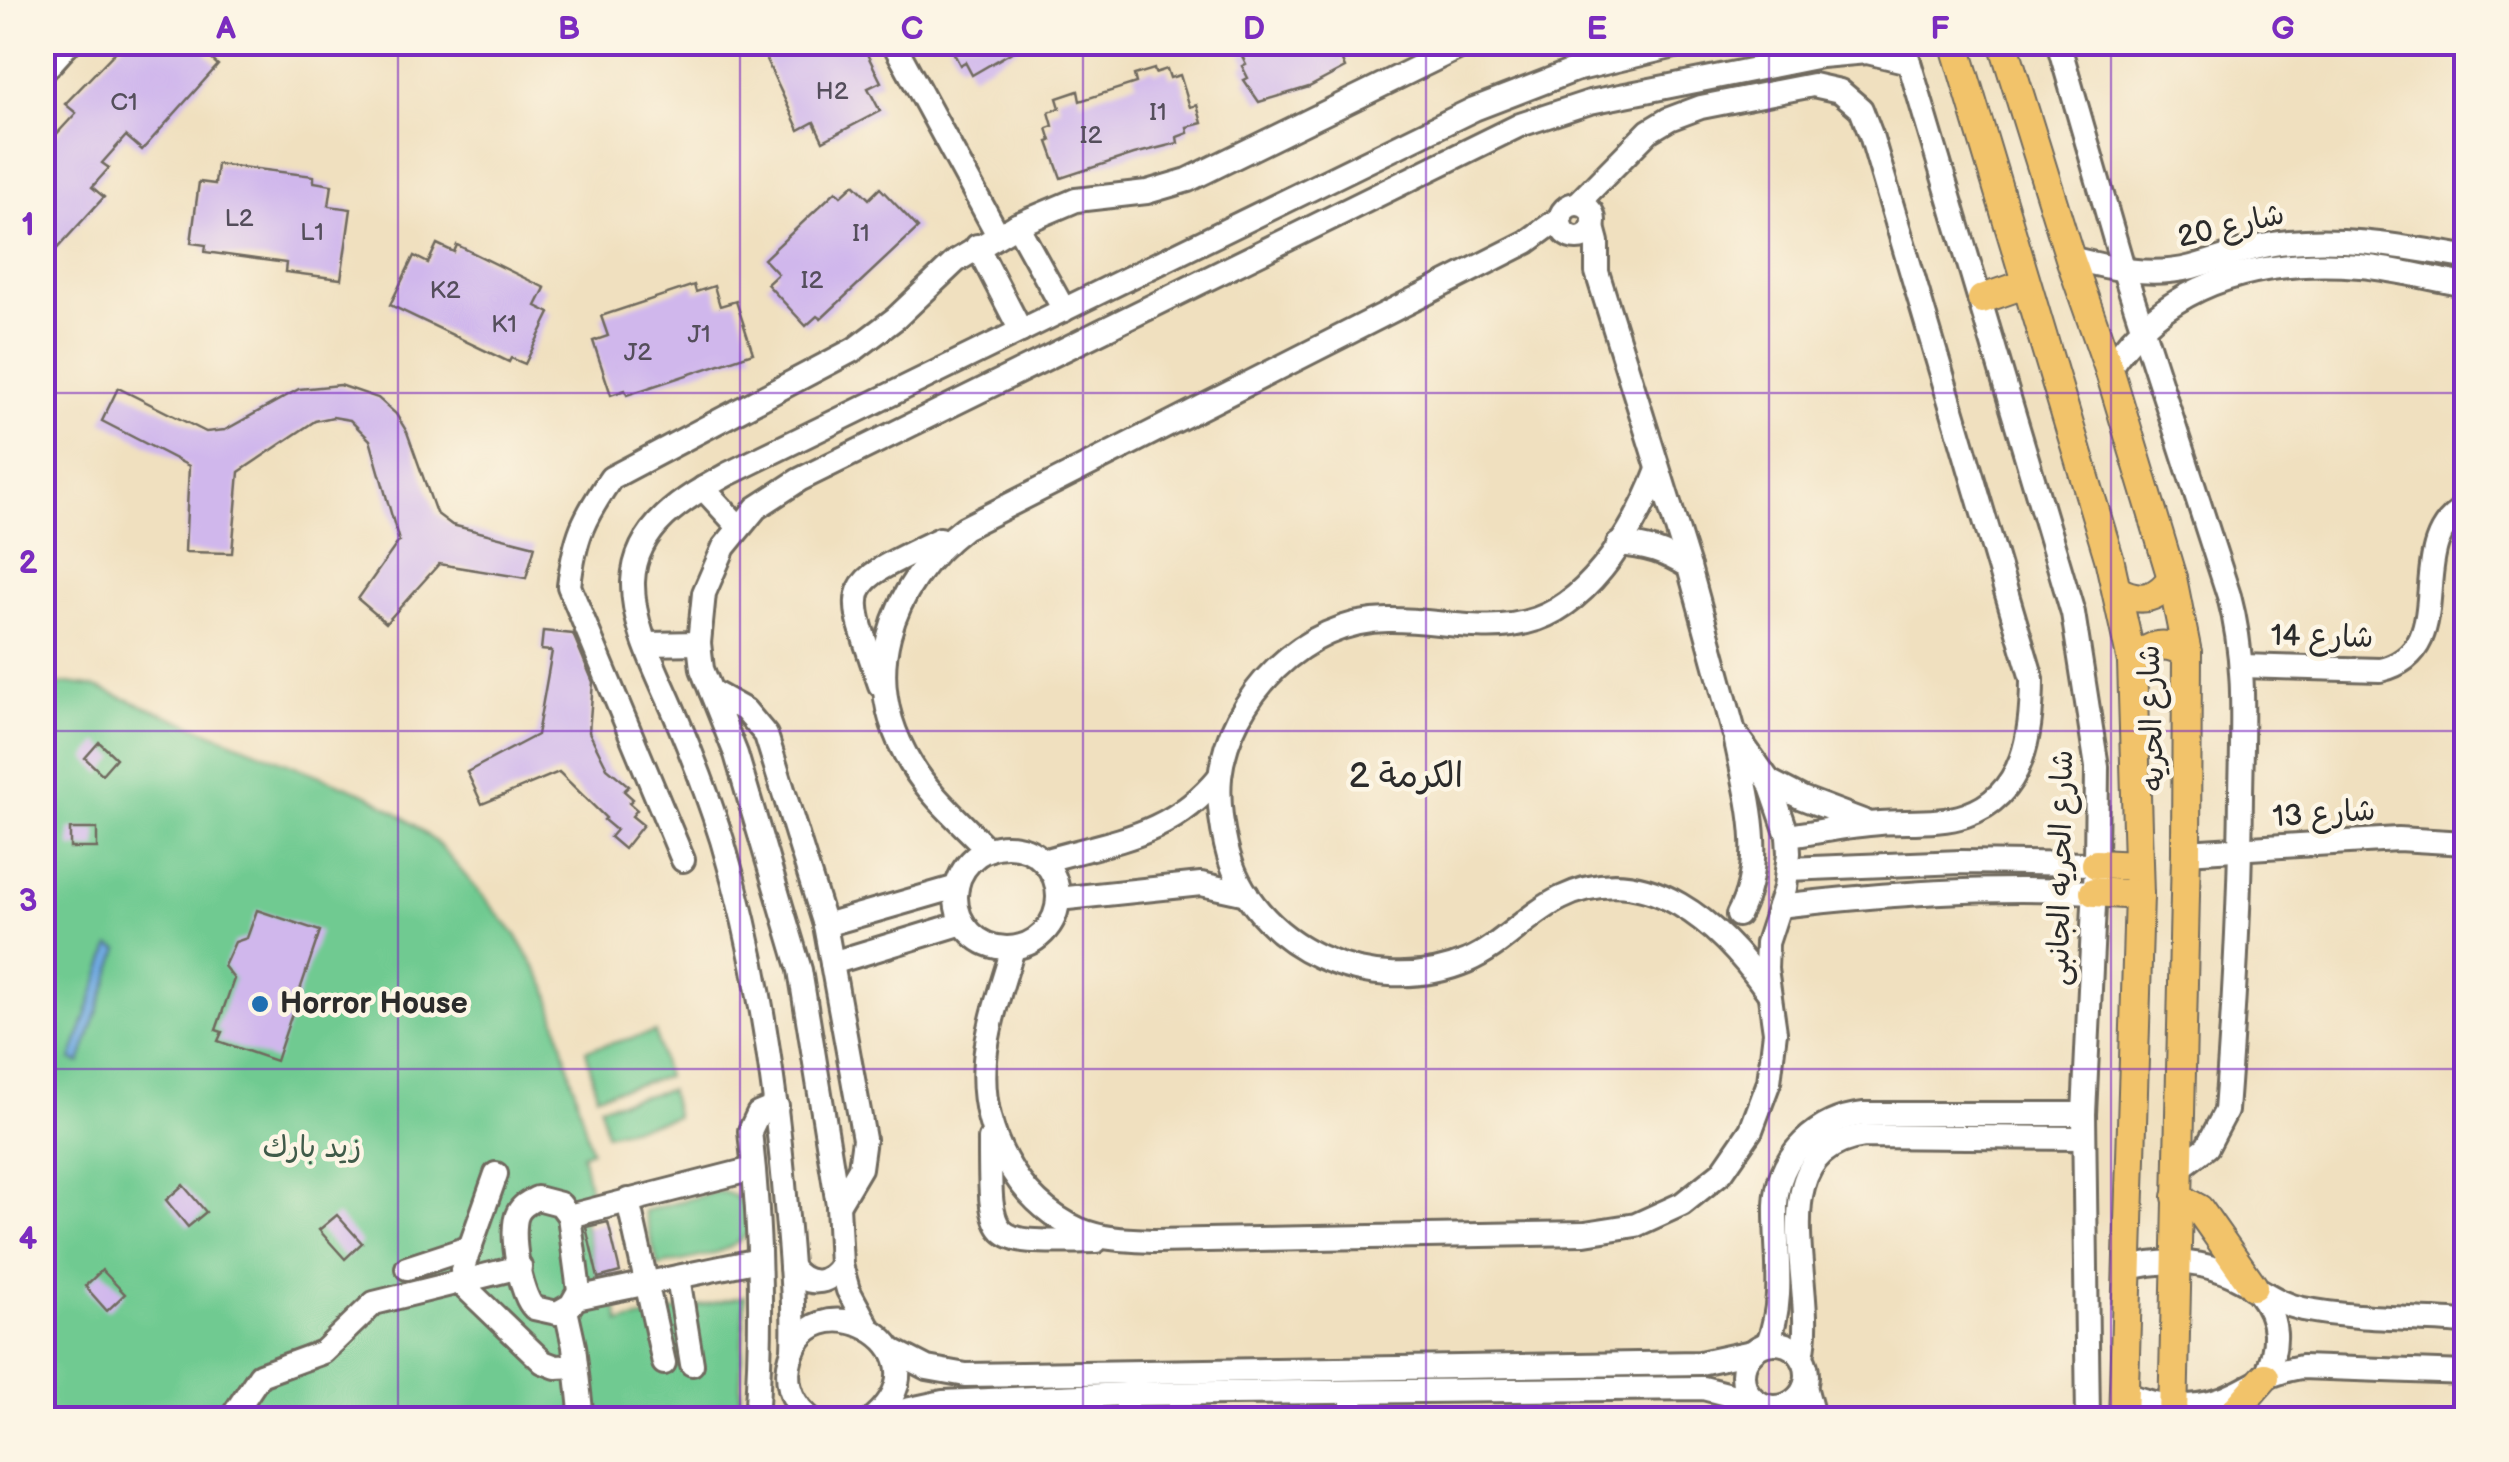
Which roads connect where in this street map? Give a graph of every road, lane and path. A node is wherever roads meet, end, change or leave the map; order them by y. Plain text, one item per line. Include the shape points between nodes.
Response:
1 (70, 42) edge
2 (893, 42) edge
3 (1470, 42) edge
4 (1692, 42) edge
5 (1954, 42) edge
6 (2003, 42) edge
7 (2058, 42) edge
8 (1845, 49) edge
9 (1906, 52) edge
10 (42, 73) edge
11 (2013, 76) junction
12 (1969, 94) junction
13 (1578, 222) junction
14 (997, 236) junction
15 (2466, 257) edge
16 (2070, 258) junction
17 (2124, 271) junction
18 (2194, 278) junction
19 (2024, 284) junction
20 (2466, 286) edge
21 (1982, 299) junction
22 (1064, 310) junction
23 (2142, 326) junction
24 (1021, 331) junction
25 (2109, 369) junction
26 (1658, 470) junction
27 (703, 488) junction
28 (2466, 508) edge
29 (738, 526) junction
30 (964, 528) junction
31 (1618, 544) junction
32 (1689, 567) junction
33 (877, 570) junction
34 (2172, 578) junction
35 (2118, 591) junction
36 (896, 611) junction
37 (858, 620) junction
38 (647, 644) junction
39 (699, 644) junction
40 (2187, 653) junction
41 (2132, 662) junction
42 (2243, 666) junction
43 (710, 691) junction
44 (890, 712) junction
45 (1734, 732) junction
46 (1220, 776) junction
47 (1769, 781) junction
48 (1779, 810) junction
49 (1751, 816) junction
50 (1871, 824) junction
51 (1788, 836) junction
52 (2466, 842) edge
53 (2242, 849) junction
54 (988, 850) junction
55 (2186, 852) junction
56 (682, 860) dead end
57 (1043, 861) junction
58 (1886, 864) junction
59 (2138, 866) junction
60 (1788, 868) junction
61 (2095, 878) junction
62 (957, 886) junction
63 (1247, 894) junction
64 (1886, 894) junction
65 (2139, 894) junction
66 (1058, 899) junction
67 (1777, 912) junction
68 (1696, 913) junction
69 (1738, 915) junction
70 (963, 923) junction
71 (825, 925) junction
72 (1013, 948) junction
73 (832, 963) junction
74 (1770, 995) junction
75 (776, 1106) junction
76 (2084, 1114) junction
77 (990, 1120) junction
78 (1864, 1125) junction
79 (2084, 1138) junction
80 (754, 1168) junction
81 (496, 1174) dead end
82 (2177, 1183) junction
83 (1022, 1187) junction
84 (628, 1200) junction
85 (838, 1205) junction
86 (990, 1208) junction
87 (1048, 1211) junction
88 (570, 1216) junction
89 (1119, 1240) junction
90 (1030, 1242) junction
91 (471, 1247) junction
92 (759, 1260) junction
93 (2175, 1262) junction
94 (841, 1264) junction
95 (520, 1267) junction
96 (792, 1267) junction
97 (407, 1268) dead end
98 (2127, 1269) junction
99 (678, 1277) junction
100 (462, 1281) junction
101 (647, 1284) junction
102 (2253, 1286) junction
103 (571, 1304) junction
104 (2466, 1322) edge
105 (867, 1325) junction
106 (1760, 1348) junction
107 (892, 1350) junction
108 (794, 1351) junction
109 (1802, 1356) junction
110 (664, 1363) dead end
111 (692, 1364) dead end
112 (1603, 1364) junction
113 (576, 1366) junction
114 (2466, 1372) edge
115 (2265, 1377) junction
116 (1188, 1384) junction
117 (1805, 1386) junction
118 (1605, 1388) junction
119 (1352, 1392) junction
120 (792, 1394) junction
121 (1128, 1394) junction
122 (2124, 1406) edge
123 (1768, 1409) edge
124 (2174, 1413) edge
125 (875, 1418) edge
126 (230, 1420) edge
127 (582, 1420) edge
128 (756, 1420) edge
129 (789, 1420) edge
130 (812, 1420) edge
131 (1128, 1420) edge
132 (1352, 1420) edge
133 (1814, 1420) edge
134 (2088, 1420) edge
135 (2227, 1420) edge

1 - 10 street
2 - 14 street
3 - 14 street via 1188,180 1076,200
4 - 22 street via 1506,93
5 - 12 main road, شارع الحريه
6 - 11 main road, شارع الحريه
7 - 17 street
8 - 9 street
8 - 29 street via 1625,94 1520,125 799,480
9 - 21 street, شارع الحريه الجانبى
11 - 12 main road via 2003,70 1980,73
11 - 16 main road, شارع الحريه
12 - 19 main road, شارع الحريه
13 - 26 street via 1597,242 1597,272
13 - 30 street
13 - 50 street via 1612,184 1617,167 1669,118 1813,86 1840,91 1861,108 2032,678 2021,764 1990,804 1963,816
14 - 22 street
14 - 24 street
14 - 56 street via 946,269 876,335 612,478 588,512 574,542 569,586
15 - 18 street, شارع 20 via 2311,240 2260,246
16 - 17 street, شارع 20
16 - 25 main road, شارع الحريه
17 - 18 street, شارع 20
17 - 23 street
18 - 20 street, شارع 20 via 2321,264
18 - 23 street, شارع 20
19 - 21 main road
19 - 35 main road, شارع الحريه
21 - 61 street, شارع الحريه الجانبى via 2073,613 2096,767
22 - 24 street
23 - 25 street, شارع 20
23 - 42 street via 2229,596
24 - 27 street
25 - 34 main road, شارع الحريه
26 - 31 street
26 - 32 street
27 - 29 street
27 - 38 street via 655,526 638,554 633,584
28 - 42 street, شارع 14 via 2439,538 2425,630 2399,664 2380,670
29 - 39 street via 712,569
30 - 33 street
30 - 36 street via 917,572
31 - 32 street via 1644,546
31 - 46 street via 1598,574 1540,618 1506,628 1384,620 1336,630 1293,653 1258,687 1233,729
32 - 45 street
33 - 36 street
33 - 37 street via 857,591
34 - 35 main road via 2148,598
34 - 40 main road, شارع الحريه
35 - 41 main road, شارع الحريه
36 - 37 street
36 - 44 street via 886,651
37 - 44 street
38 - 39 street
38 - 75 street via 738,896
39 - 43 street
40 - 41 main road via 2158,644
40 - 55 main road, شارع الحريه
41 - 59 main road, شارع الحريه
42 - 53 street
43 - 71 street via 745,710 766,735
43 - 85 street via 736,754 800,970
44 - 54 street via 911,764
45 - 47 street
45 - 49 street
46 - 57 street via 1182,815 1158,828
46 - 63 street via 1220,818
47 - 48 street
47 - 50 street
48 - 49 street
48 - 51 street
49 - 69 street via 1752,876
50 - 51 street
51 - 60 street
52 - 53 street, شارع 13 via 2398,838
53 - 55 street, شارع 13
53 - 82 street via 2226,1111
54 - 57 street via 1017,846
54 - 62 street via 968,864
55 - 82 main road, شارع الحريه
57 - 66 street
58 - 60 street
58 - 61 street via 1961,862
58 - 64 street
59 - 61 main road
59 - 65 main road, شارع الحريه
60 - 67 street
61 - 64 street via 2032,888
61 - 65 main road
61 - 76 street, شارع الحريه الجانبى
62 - 70 street
62 - 71 street
63 - 66 street via 1201,884
63 - 68 street via 1275,928 1310,953 1351,970 1394,975 1466,961 1563,897 1595,888 1628,887
64 - 67 street
65 - 98 main road, شارع الحريه
66 - 72 street via 1049,926
67 - 69 street
67 - 74 street via 1768,943
68 - 69 street
68 - 74 street
70 - 72 street via 976,938
70 - 73 street
71 - 73 street
72 - 77 street via 985,1056
73 - 85 street via 864,1148
74 - 89 street via 1770,1082 1751,1130 1722,1172 1682,1204 1636,1225 1585,1233
75 - 80 street via 752,1122
75 - 96 street
76 - 78 street
76 - 79 street, شارع الحريه الجانبى
77 - 83 street
77 - 86 street
78 - 79 street
78 - 106 street via 1842,1116 1816,1130 1781,1176 1778,1308
78 - 109 street via 1822,1154 1804,1178 1797,1206 1808,1322
79 - 134 street, شارع الحريه الجانبى
80 - 84 street
80 - 92 street
81 - 91 street
82 - 93 main road, شارع الحريه
82 - 102 main road
83 - 86 street
83 - 87 street
84 - 88 street
84 - 101 street
85 - 94 street
86 - 90 street via 1004,1233
87 - 89 street via 1081,1230
87 - 90 street
88 - 95 street via 553,1200 524,1206 514,1227
88 - 103 street via 580,1282
89 - 90 street
91 - 97 street
91 - 100 street
92 - 99 street
92 - 128 street
93 - 98 street
93 - 102 street via 2208,1266
93 - 124 main road, شارع الحريه
94 - 96 street via 832,1277 816,1282
94 - 105 street
95 - 100 street
95 - 103 street via 524,1295 534,1308 549,1314
96 - 108 street
98 - 122 main road, شارع الحريه
99 - 101 street
99 - 111 street
100 - 113 street via 543,1362
100 - 126 street via 374,1302 323,1352 260,1375
101 - 103 street
101 - 110 street
102 - 104 street via 2308,1310
102 - 115 street via 2276,1329
103 - 113 street
105 - 107 street
105 - 108 street via 819,1325
106 - 109 street via 1781,1343
106 - 112 street via 1700,1363
106 - 123 street via 1744,1366 1744,1383
107 - 116 street via 927,1368 966,1376
107 - 125 street via 896,1385
108 - 120 street via 788,1372
109 - 117 street
112 - 116 street
112 - 118 street
113 - 127 street
114 - 115 street via 2301,1367
115 - 124 street
115 - 135 main road
116 - 119 street
116 - 121 street
117 - 123 street via 1795,1400
117 - 133 street
118 - 119 street
118 - 123 street via 1703,1388
119 - 132 street
120 - 129 street
120 - 130 street
121 - 125 street via 943,1402
121 - 131 street
122 - 124 street via 2140,1400

